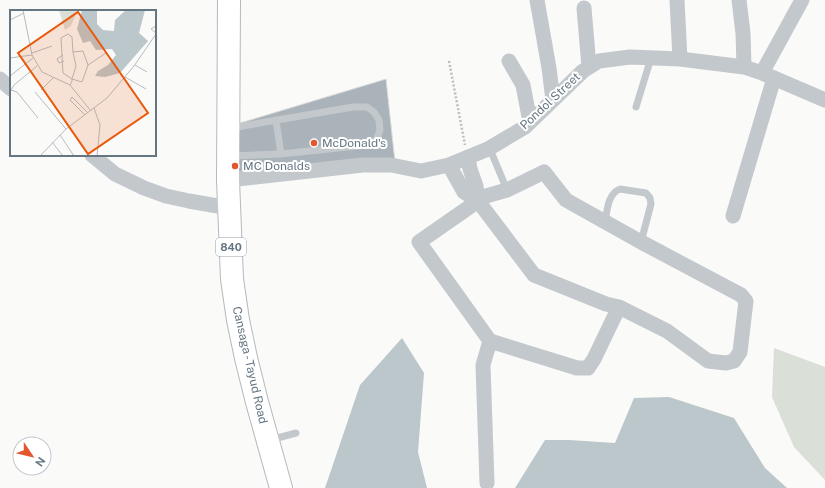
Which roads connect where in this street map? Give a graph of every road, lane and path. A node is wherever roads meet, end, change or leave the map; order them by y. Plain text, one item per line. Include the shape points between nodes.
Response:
1 (229, 0) edge
2 (537, 0) edge
3 (677, 0) edge
4 (739, 0) edge
5 (802, 0) edge
6 (584, 8) dead end
7 (651, 58) junction
8 (680, 59) junction
9 (510, 60) dead end
10 (449, 61) dead end
11 (589, 67) junction
12 (744, 67) junction
13 (768, 75) junction
14 (0, 79) edge
15 (10, 88) edge
16 (553, 100) junction
17 (825, 100) edge
18 (636, 107) dead end
19 (276, 120) junction
20 (530, 122) junction
21 (228, 128) junction
22 (488, 149) junction
23 (281, 154) junction
24 (93, 156) edge
25 (228, 156) junction
26 (468, 157) junction
27 (449, 165) junction
28 (228, 180) junction
29 (507, 190) junction
30 (478, 201) junction
31 (229, 208) junction
32 (733, 216) dead end
33 (605, 222) junction
34 (641, 242) junction
35 (619, 307) junction
36 (490, 341) junction
37 (296, 433) dead end
38 (268, 441) junction
39 (488, 483) dead end
40 (281, 488) edge

1 - 21 highway, Cansaga - Tayud Road / 840
2 - 16 street
3 - 8 street
4 - 12 street
5 - 13 street
6 - 11 street
7 - 8 street, Pondol Street
7 - 11 street, Pondol Street via 630,57 599,61
7 - 18 lane
8 - 12 street, Pondol Street
9 - 20 street via 523,85
10 - 26 path
11 - 16 street, Pondol Street
12 - 13 street, Pondol Street
13 - 17 street, Pondol Street
13 - 32 street
14 - 15 street
16 - 20 street, Pondol Street
19 - 21 lane
19 - 23 lane
19 - 23 lane via 367,107 374,112 380,130 376,141 366,145
20 - 22 street, Pondol Street
21 - 25 highway, Cansaga - Tayud Road / 840
22 - 26 street, Pondol Street
22 - 29 lane
23 - 25 lane
24 - 31 street via 116,174 144,188 166,196
25 - 28 highway, Cansaga - Tayud Road / 840
26 - 27 street, Pondol Street
26 - 30 street
27 - 28 street, Pondol Street via 421,171 391,165 363,165
27 - 30 street via 464,192
28 - 31 highway, Cansaga - Tayud Road / 840
29 - 30 street
29 - 33 street via 544,172 566,200
30 - 35 street via 534,275
30 - 36 street via 419,242
31 - 38 highway, Cansaga - Tayud Road / 840 via 232,279 238,320
33 - 34 street
33 - 34 lane via 609,202 616,190 646,194 651,204
34 - 35 street via 741,294 746,301 740,352 734,360 726,363 708,361 668,331
35 - 36 street via 588,368 577,368
36 - 39 street via 483,365
37 - 38 lane
38 - 40 highway, Cansaga - Tayud Road / 840

